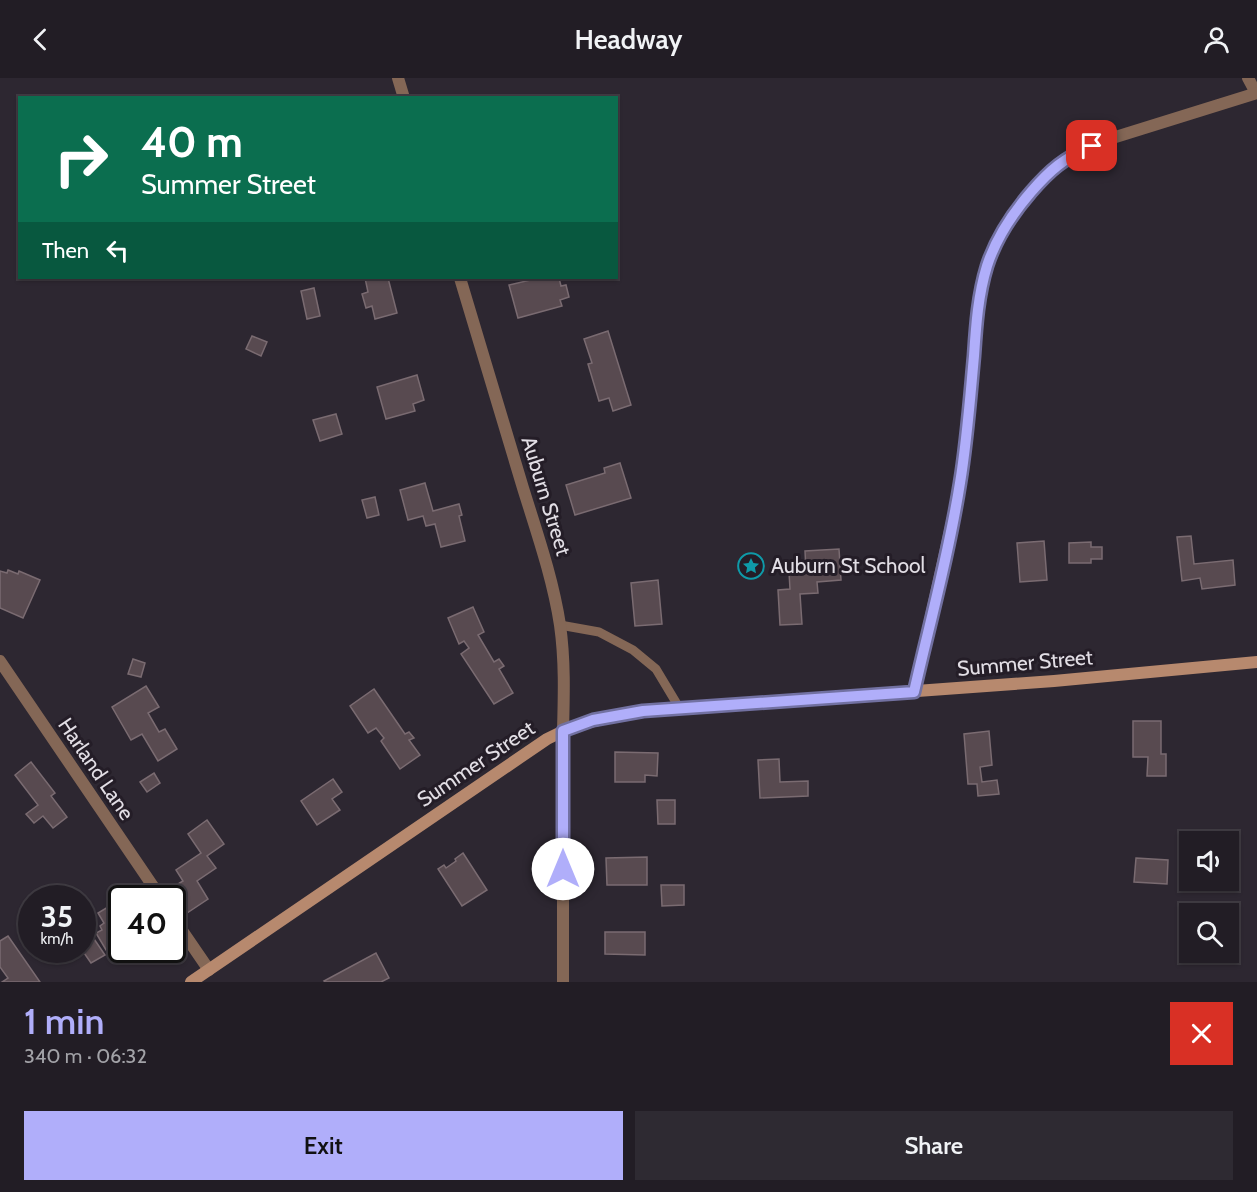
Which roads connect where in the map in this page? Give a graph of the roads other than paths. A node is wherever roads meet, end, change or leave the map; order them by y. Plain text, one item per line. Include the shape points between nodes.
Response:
1 (398, 78) edge
2 (1248, 78) edge
3 (1257, 93) edge
4 (403, 96) edge
5 (460, 279) edge
6 (560, 625) junction
7 (0, 661) edge
8 (1257, 662) edge
9 (914, 692) junction
10 (680, 709) junction
11 (563, 731) junction
12 (152, 885) edge
13 (186, 936) edge
14 (209, 970) junction
15 (191, 982) edge
16 (563, 982) edge

1 - 4 street
2 - 3 street
3 - 9 street via 1077,152 1046,176 1005,226 983,283 958,495
5 - 6 street, Auburn Street via 541,547
6 - 10 lane via 599,632 633,650 656,669
6 - 11 street, Auburn Street
7 - 12 street, Harland Lane
8 - 9 main road, Summer Street
9 - 10 main road, Summer Street
10 - 11 main road, Summer Street via 609,717
11 - 14 main road, Summer Street
11 - 16 street, Auburn Street
13 - 14 street
14 - 15 main road, Summer Street

